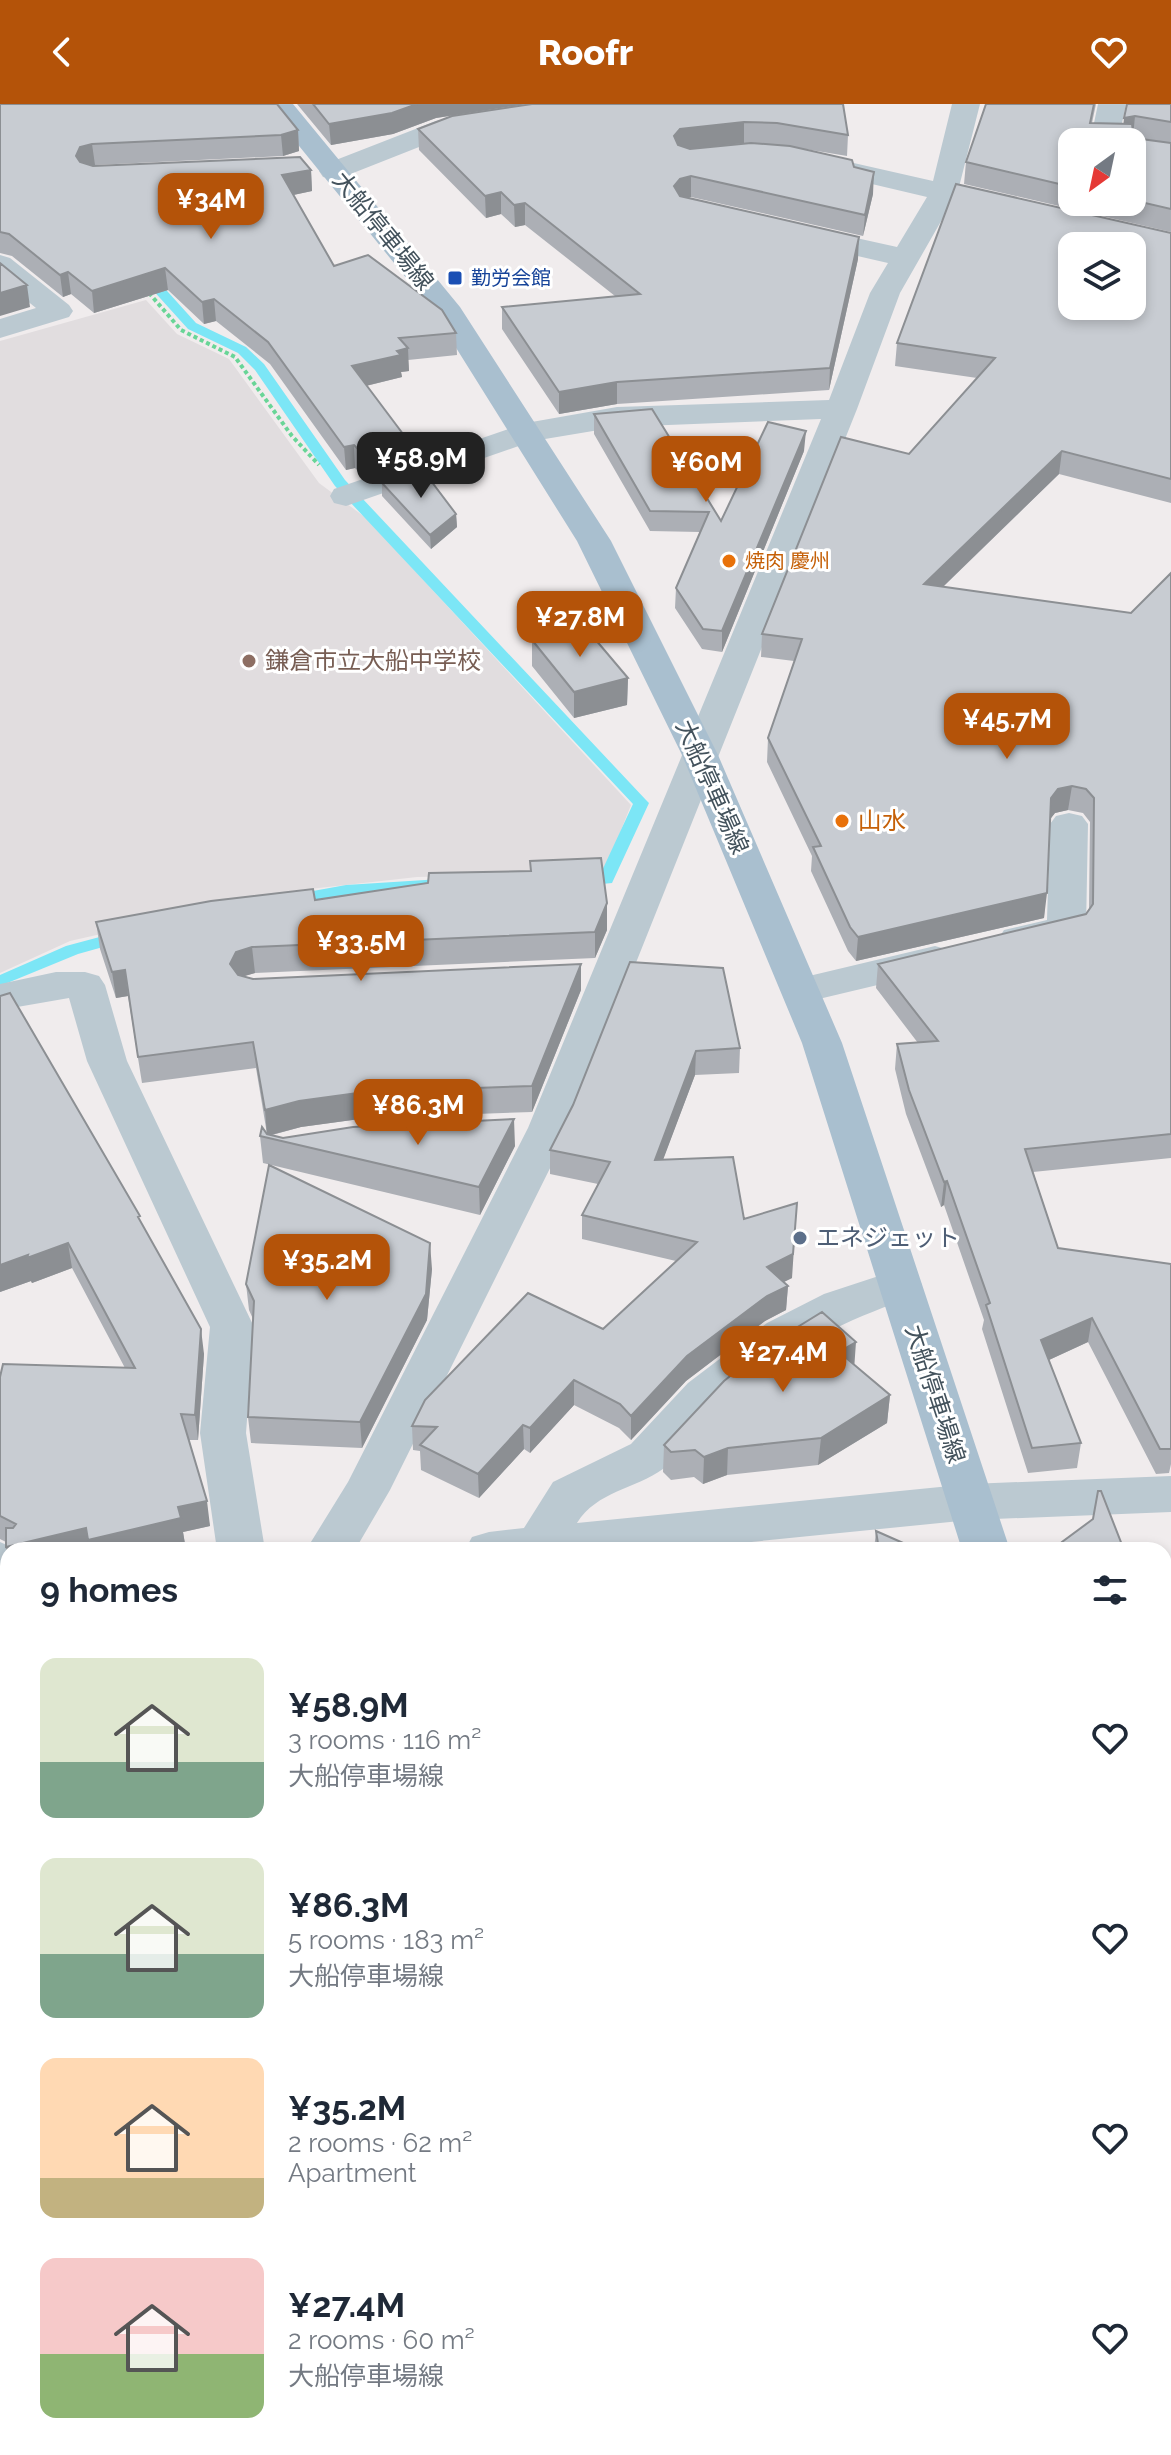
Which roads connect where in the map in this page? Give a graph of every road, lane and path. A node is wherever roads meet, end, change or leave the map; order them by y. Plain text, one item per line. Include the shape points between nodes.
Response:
1 (279, 104) edge
2 (966, 104) edge
3 (1112, 104) edge
4 (504, 119) edge
5 (1107, 128) edge
6 (789, 156) edge
7 (318, 168) junction
8 (944, 192) junction
9 (990, 202) edge
10 (782, 230) edge
11 (905, 258) junction
12 (0, 264) edge
13 (150, 293) edge
14 (0, 329) edge
15 (841, 409) junction
16 (526, 433) junction
17 (346, 496) joint
18 (700, 755) junction
19 (1069, 824) dead end
20 (612, 973) junction
21 (567, 974) edge
22 (802, 990) junction
23 (0, 997) edge
24 (549, 1128) junction
25 (504, 1130) edge
26 (900, 1285) junction
27 (1171, 1494) edge
28 (970, 1502) junction
29 (240, 1542) edge
30 (335, 1542) edge
31 (525, 1542) edge
32 (570, 1542) edge
33 (983, 1542) edge

1 - 7 main road, 大船停車場線
2 - 8 street
3 - 5 street
4 - 7 street via 446,127
6 - 8 street
7 - 16 main road, 大船停車場線 via 445,307
8 - 9 street
8 - 11 street
10 - 11 street
11 - 15 street via 885,293
12 - 14 street via 58,311
13 - 17 path via 181,330 235,357 292,436
15 - 16 street via 617,417
15 - 18 street
16 - 17 street
16 - 18 main road, 大船停車場線 via 594,541
18 - 20 street
18 - 22 main road, 大船停車場線
19 - 22 street via 1066,928
20 - 21 street
20 - 24 street
22 - 26 main road, 大船停車場線
23 - 29 street via 56,985 85,985 107,1061 232,1327 223,1433
24 - 25 street
24 - 30 street via 367,1490
26 - 28 main road, 大船停車場線
26 - 31 street via 840,1305 783,1334 704,1395 647,1456 570,1495
27 - 28 street
28 - 32 street
28 - 33 main road, 大船停車場線

